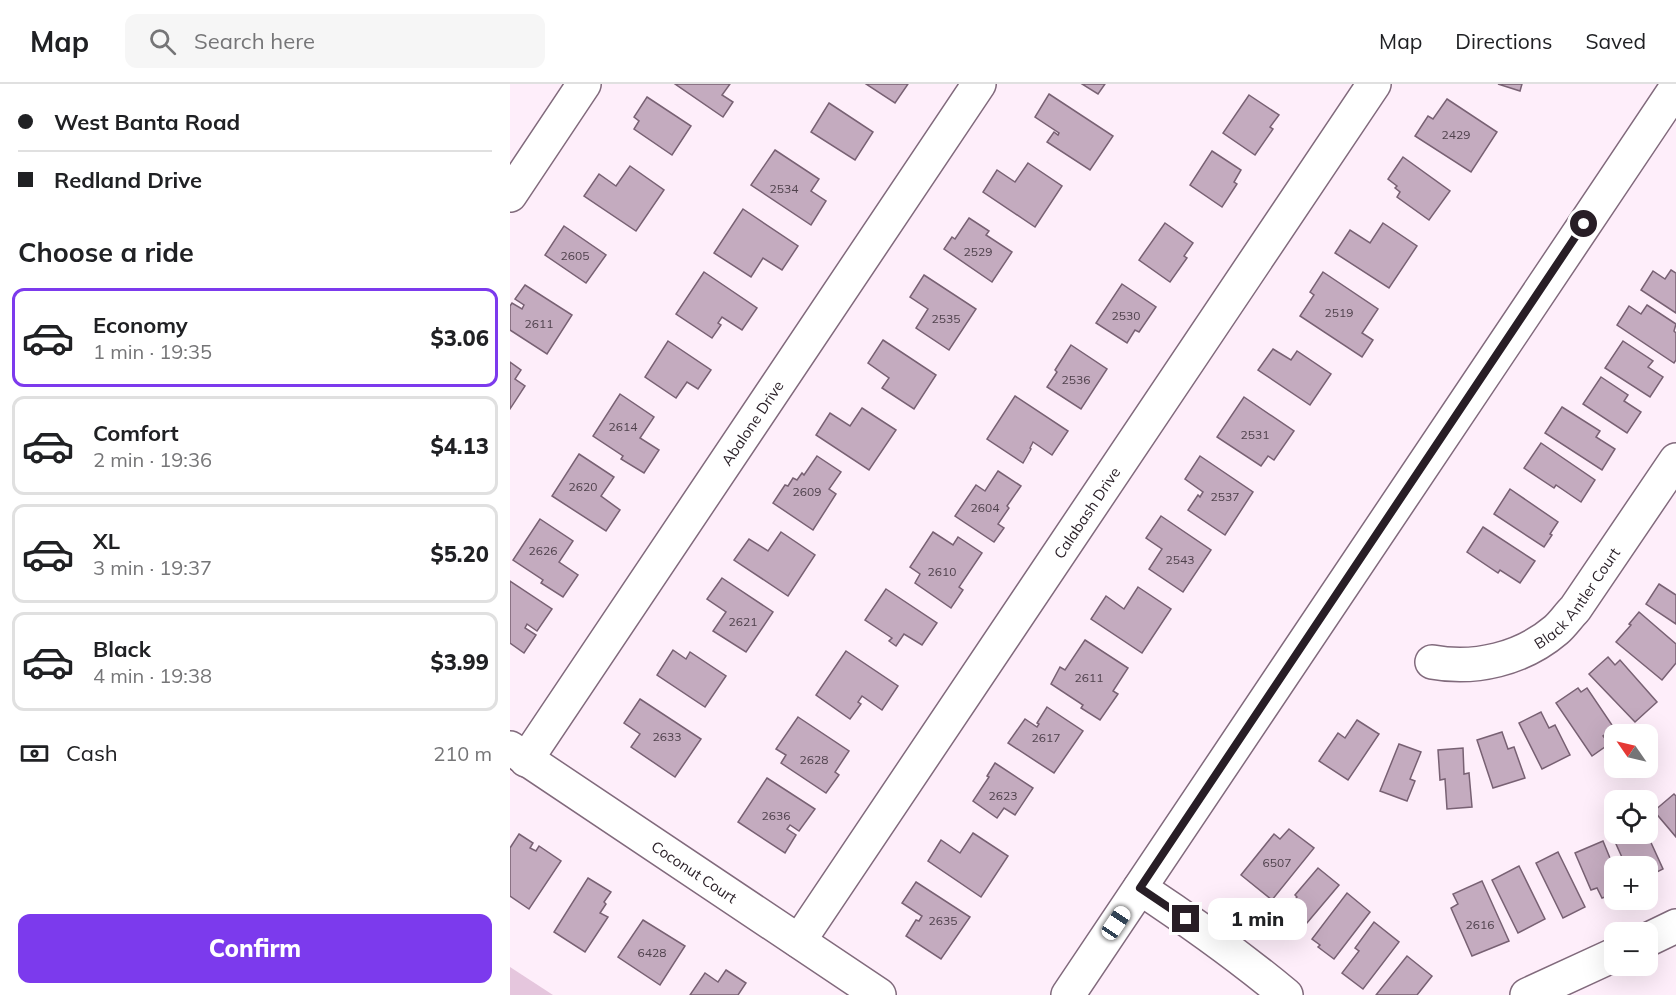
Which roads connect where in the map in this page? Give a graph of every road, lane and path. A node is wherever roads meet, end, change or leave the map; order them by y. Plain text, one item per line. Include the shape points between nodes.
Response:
1 (584, 84) edge
2 (979, 84) edge
3 (1374, 84) edge
4 (1676, 88) edge
5 (510, 195) edge
6 (1676, 460) edge
7 (1432, 662) dead end
8 (518, 754) edge
9 (1140, 888) junction
10 (1676, 926) edge
11 (1658, 935) edge
12 (798, 941) junction
13 (1604, 960) edge
14 (879, 995) edge
15 (1068, 995) edge
16 (1286, 995) edge
17 (1527, 995) edge

1 - 5 street
2 - 8 street, Abalone Drive
3 - 12 street, Calabash Drive
4 - 9 street
6 - 7 street, Black Antler Court via 1575,609 1555,631 1508,658 1479,664
8 - 12 street, Coconut Court
9 - 15 street
9 - 16 street via 1218,941
10 - 11 street
12 - 14 street, Coconut Court
13 - 17 street

